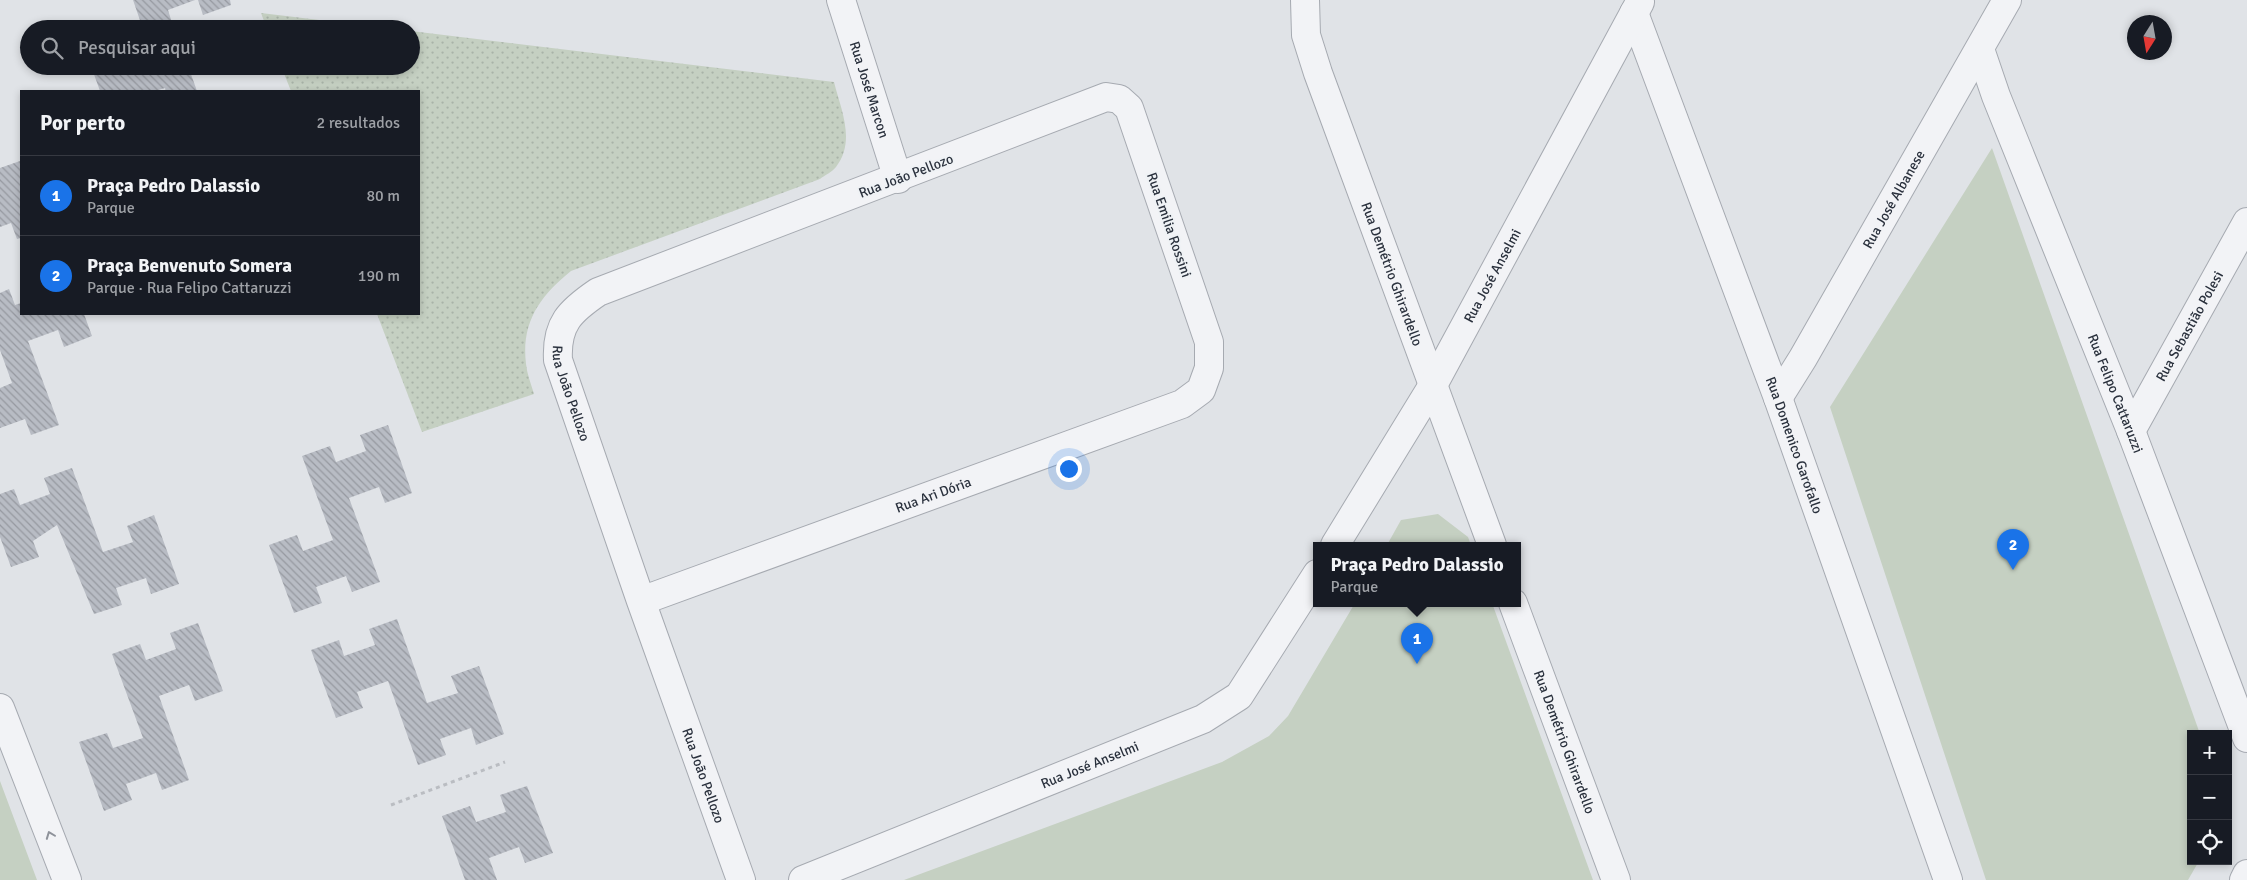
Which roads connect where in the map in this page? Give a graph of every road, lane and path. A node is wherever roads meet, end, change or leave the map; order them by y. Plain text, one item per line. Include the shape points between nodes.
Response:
1 (841, 0) edge
2 (1305, 0) edge
3 (2007, 0) edge
4 (1638, 6) edge
5 (1980, 50) junction
6 (1106, 98) joint
7 (898, 179) junction
8 (2247, 222) edge
9 (1209, 368) joint
10 (1433, 385) junction
11 (1778, 398) junction
12 (2131, 431) junction
13 (1336, 542) edge
14 (1491, 542) edge
15 (1313, 580) edge
16 (641, 601) junction
17 (1514, 607) edge
18 (0, 708) edge
19 (2247, 738) edge
20 (505, 762) dead end
21 (391, 805) dead end
22 (2247, 874) edge
23 (67, 880) edge
24 (741, 880) edge
25 (803, 880) edge
26 (1616, 880) edge
27 (1948, 880) edge
28 (2244, 880) edge

1 - 7 street, Rua José Marcon
2 - 10 street, Rua Demétrio Ghirardello via 1306,35 1315,63
3 - 5 street, Rua José Albanese
4 - 10 street, Rua José Anselmi
4 - 11 street, Rua Domenico Garofallo
5 - 11 street, Rua José Albanese
5 - 12 street, Rua Felipo Cattaruzzi
6 - 7 street, Rua João Pellozo
6 - 9 street, Rua Emilia Rossini via 1119,99 1129,108 1209,342
7 - 16 street, Rua João Pellozo via 598,292 565,320 557,342 558,360
8 - 12 street, Rua Sebastião Polesi
9 - 16 street, Rua Ari Dória via 1200,390 1182,404
10 - 13 street, Rua José Anselmi
10 - 14 street, Rua Demétrio Ghirardello
11 - 27 street, Rua Domenico Garofallo
12 - 19 street, Rua Felipo Cattaruzzi
15 - 25 street, Rua José Anselmi via 1239,696 1203,719
16 - 24 street, Rua João Pellozo
17 - 26 street, Rua Demétrio Ghirardello
23 -> 18 street
20 - 21 path
22 - 28 street

